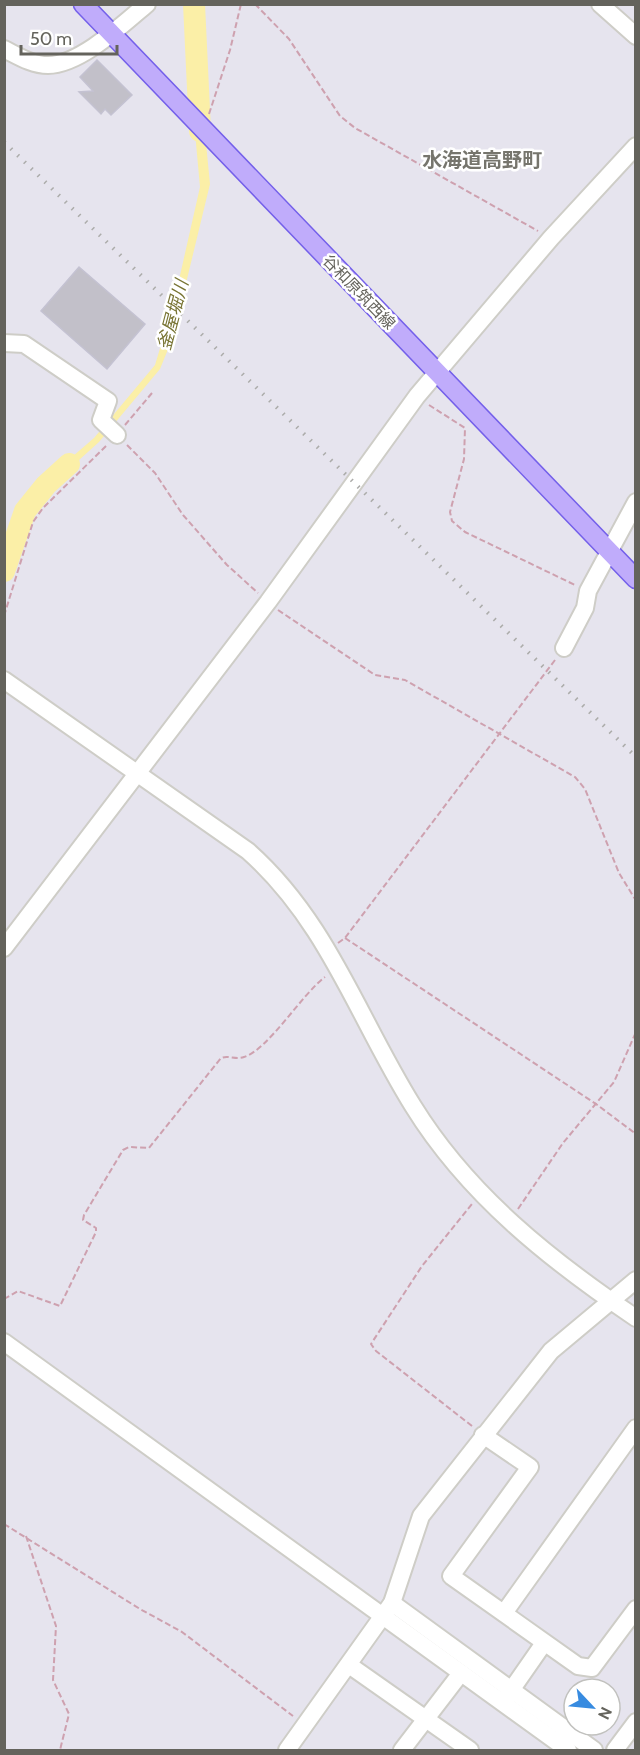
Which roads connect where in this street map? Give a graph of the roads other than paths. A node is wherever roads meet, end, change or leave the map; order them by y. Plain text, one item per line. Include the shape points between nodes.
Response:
1 (83, 4) edge
2 (147, 4) edge
3 (600, 4) edge
4 (111, 33) junction
5 (636, 36) edge
6 (4, 49) edge
7 (636, 146) edge
8 (4, 344) edge
9 (437, 373) junction
10 (117, 435) road end
11 (636, 502) edge
12 (609, 551) junction
13 (636, 579) edge
14 (564, 648) road end
15 (4, 680) edge
16 (137, 774) junction
17 (4, 948) edge
18 (636, 1280) edge
19 (610, 1301) junction
20 (636, 1318) edge
21 (4, 1342) edge
22 (636, 1428) edge
23 (483, 1435) junction
24 (388, 1609) junction
25 (636, 1609) edge
26 (504, 1613) junction
27 (544, 1643) junction
28 (349, 1665) junction
29 (461, 1673) junction
30 (507, 1696) junction
31 (426, 1719) junction
32 (636, 1722) edge
33 (287, 1750) edge
34 (402, 1750) edge
35 (470, 1750) edge
36 (568, 1750) edge
37 (594, 1750) edge
38 (615, 1750) edge

1 - 4 main road, 谷和原筑西線
2 - 4 street
3 - 5 street
4 - 6 street via 76,57 50,65 31,63
4 - 9 main road, 谷和原筑西線
7 - 9 street via 551,238
8 - 10 street via 24,344 108,401 101,420
9 - 12 main road, 谷和原筑西線
9 - 16 street
11 - 12 street
12 - 13 main road, 谷和原筑西線
12 - 14 street
15 - 16 street
16 - 17 street
16 - 19 street via 248,851 271,872 308,916 432,1135 509,1222
18 - 19 street
19 - 20 street
19 - 23 street via 551,1351
21 - 24 street
22 - 26 street
23 - 24 street via 421,1516
23 - 26 street via 530,1467 451,1576
24 - 28 street
24 - 29 street
24 - 30 street
25 - 27 street via 592,1668 578,1666
26 - 27 street
27 - 30 street
28 - 31 street
28 - 33 street
29 - 30 street
29 - 31 street
30 - 36 street
30 - 37 street
31 - 34 street
31 - 35 street
32 - 38 street

